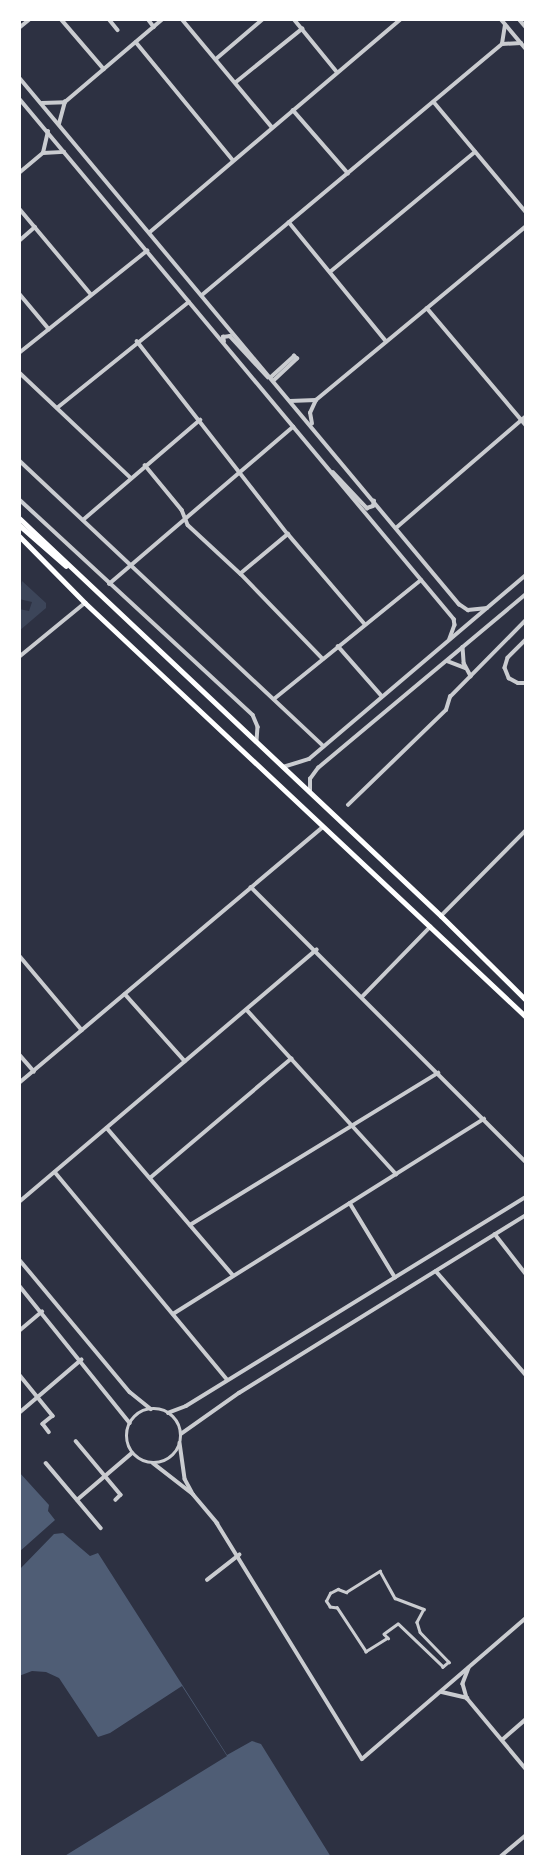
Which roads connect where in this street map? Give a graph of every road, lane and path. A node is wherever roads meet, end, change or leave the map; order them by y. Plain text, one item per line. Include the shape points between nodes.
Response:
1 (30, 19) edge
2 (61, 19) edge
3 (109, 19) edge
4 (148, 19) edge
5 (163, 19) edge
6 (182, 19) edge
7 (262, 19) edge
8 (294, 19) edge
9 (401, 19) edge
10 (519, 19) edge
11 (503, 21) edge
12 (154, 27) junction
13 (526, 27) edge
14 (19, 28) edge
15 (302, 29) junction
16 (118, 30) dead end
17 (136, 42) junction
18 (521, 43) junction
19 (502, 44) junction
20 (526, 49) edge
21 (216, 59) junction
22 (104, 69) junction
23 (338, 72) junction
24 (19, 77) edge
25 (235, 83) junction
26 (19, 98) edge
27 (65, 102) junction
28 (434, 102) junction
29 (42, 103) junction
30 (293, 110) junction
31 (59, 124) junction
32 (272, 127) junction
33 (48, 132) junction
34 (64, 152) junction
35 (475, 152) junction
36 (43, 153) junction
37 (233, 160) junction
38 (19, 173) edge
39 (348, 173) junction
40 (19, 208) edge
41 (526, 212) edge
42 (289, 222) junction
43 (526, 226) edge
44 (35, 227) junction
45 (150, 232) junction
46 (19, 241) edge
47 (147, 251) junction
48 (330, 272) junction
49 (19, 293) edge
50 (91, 294) junction
51 (202, 295) junction
52 (190, 302) junction
53 (427, 308) junction
54 (49, 329) junction
55 (137, 341) junction
56 (386, 341) junction
57 (225, 345) junction
58 (19, 353) edge
59 (19, 372) edge
60 (273, 380) junction
61 (316, 400) junction
62 (290, 401) junction
63 (57, 408) junction
64 (526, 416) edge
65 (521, 419) junction
66 (200, 420) junction
67 (526, 425) edge
68 (293, 427) junction
69 (313, 428) junction
70 (19, 460) edge
71 (145, 465) junction
72 (326, 466) junction
73 (240, 472) junction
74 (131, 478) junction
75 (19, 499) edge
76 (374, 501) junction
77 (19, 518) edge
78 (184, 518) junction
79 (83, 520) junction
80 (19, 525) edge
81 (396, 528) junction
82 (288, 534) junction
83 (19, 536) edge
84 (131, 562) junction
85 (241, 574) junction
86 (526, 575) edge
87 (86, 580) junction
88 (421, 580) junction
89 (109, 584) junction
90 (526, 594) edge
91 (85, 603) junction
92 (486, 608) junction
93 (526, 620) edge
94 (365, 624) junction
95 (450, 639) junction
96 (526, 640) edge
97 (338, 646) junction
98 (463, 647) junction
99 (19, 657) edge
100 (323, 659) junction
101 (447, 661) junction
102 (465, 668) junction
103 (471, 676) junction
104 (526, 683) edge
105 (382, 696) junction
106 (274, 699) junction
107 (365, 710) junction
108 (374, 721) junction
109 (257, 743) junction
110 (324, 746) junction
111 (283, 767) junction
112 (310, 793) junction
113 (348, 805) dead end
114 (324, 827) junction
115 (526, 830) edge
116 (251, 887) junction
117 (441, 916) junction
118 (430, 927) junction
119 (316, 950) junction
120 (19, 955) edge
121 (125, 993) junction
122 (362, 997) junction
123 (526, 1000) edge
124 (247, 1010) junction
125 (526, 1017) edge
126 (82, 1030) junction
127 (19, 1054) edge
128 (291, 1059) junction
129 (185, 1061) junction
130 (34, 1071) junction
131 (438, 1073) junction
132 (19, 1083) edge
133 (484, 1119) junction
134 (351, 1125) junction
135 (107, 1128) junction
136 (526, 1162) edge
137 (55, 1172) junction
138 (396, 1174) junction
139 (150, 1178) junction
140 (526, 1197) edge
141 (19, 1202) edge
142 (350, 1203) junction
143 (526, 1215) edge
144 (190, 1225) junction
145 (495, 1234) junction
146 (19, 1259) edge
147 (436, 1271) junction
148 (526, 1274) edge
149 (233, 1275) junction
150 (395, 1277) junction
151 (19, 1285) edge
152 (42, 1312) junction
153 (173, 1314) junction
154 (19, 1331) edge
155 (81, 1360) junction
156 (19, 1374) edge
157 (526, 1375) edge
158 (227, 1379) junction
159 (38, 1397) junction
160 (151, 1409) junction
161 (19, 1412) edge
162 (168, 1413) junction
163 (130, 1423) junction
164 (49, 1432) dead end
165 (181, 1434) junction
166 (76, 1441) dead end
167 (180, 1442) junction
168 (132, 1453) junction
169 (46, 1463) dead end
170 (153, 1463) junction
171 (105, 1476) junction
172 (193, 1494) junction
173 (77, 1500) junction
174 (116, 1500) dead end
175 (100, 1528) dead end
176 (239, 1555) junction
177 (207, 1580) dead end
178 (526, 1618) edge
179 (366, 1652) joint
180 (470, 1666) junction
181 (441, 1692) junction
182 (467, 1698) junction
183 (526, 1719) edge
184 (502, 1740) junction
185 (526, 1769) edge
186 (526, 1835) edge
187 (500, 1857) edge

1 - 14 street
2 - 22 street
3 - 16 street
4 - 12 street
5 - 12 street
6 - 21 street
7 - 21 street
8 - 15 street
9 - 23 street
10 - 13 street
11 - 18 street
11 - 19 street
12 - 17 street
15 - 23 street
15 - 25 street
17 - 22 street
17 - 37 street
18 - 19 street
18 - 20 street
19 - 28 street
21 - 25 street
22 - 27 street
23 - 30 street
24 - 29 street
25 - 32 street
26 - 33 street
27 - 29 street
27 - 31 street
28 - 35 street
28 - 39 street
29 - 31 street
30 - 32 street
30 - 39 street
31 - 45 street
32 - 37 street
33 - 34 street
33 - 36 street
34 - 36 street
34 - 47 street
35 - 41 street
35 - 48 street
36 - 38 street
37 - 45 street
39 - 42 street
40 - 44 street
42 - 48 street
42 - 51 street
43 - 53 street
44 - 46 street
44 - 50 street
45 - 51 street
47 - 50 street
47 - 52 street
48 - 56 street
49 - 54 street
50 - 54 street
51 - 60 street
52 - 55 street
52 - 57 street
53 - 56 street
53 - 65 street
54 - 58 street
55 - 63 street
55 - 66 street
56 - 61 street
57 - 60 street via 226,335
57 - 68 street
59 - 63 street
60 - 60 street via 294,356 297,359
60 - 62 street
61 - 62 street
61 - 69 street via 310,413
62 - 69 street
63 - 74 street
64 - 65 street
65 - 67 street
65 - 81 street
66 - 71 street
66 - 73 street
68 - 72 street
68 - 73 street
69 - 76 street
70 - 79 street
71 - 74 street
71 - 78 street
72 - 76 street via 367,508
72 - 88 street
73 - 78 street
73 - 82 street
74 - 79 street
75 - 89 street
76 - 81 street
77 - 87 main road
78 - 84 street
78 - 85 street
79 - 84 street
80 - 87 main road
81 - 92 street via 459,604 468,610
82 - 85 street
82 - 94 street
83 - 91 main road
84 - 89 street
84 - 106 street
85 - 100 street
86 - 92 street
87 - 109 main road
88 - 94 street
88 - 95 street via 454,619
89 - 109 street via 253,715
90 - 98 street
91 - 99 street
91 - 114 main road
92 - 95 street
93 - 103 street
94 - 97 street
95 - 105 street
96 - 104 street via 508,658 505,668 509,678
97 - 100 street
97 - 105 street
98 - 101 street
98 - 102 street
100 - 106 street
101 - 102 street
101 - 108 street
102 - 103 street
103 - 113 street via 450,697 446,710
105 - 107 street
106 - 110 street
107 - 108 street
107 - 110 street
108 - 112 street via 314,771
109 - 111 main road
110 - 111 street via 304,762
111 - 112 main road
112 - 117 main road
114 - 116 street
114 - 118 main road
115 - 117 street
116 - 119 street
116 - 121 street
117 - 123 main road
118 - 122 street
118 - 125 main road
119 - 122 street
119 - 124 street
120 - 126 street
121 - 126 street
121 - 129 street
122 - 131 street
124 - 128 street
124 - 129 street
126 - 130 street
127 - 130 street
128 - 134 street
128 - 139 street
129 - 135 street
130 - 132 street
131 - 133 street
131 - 134 street
133 - 136 street
133 - 138 street
134 - 138 street
134 - 144 street
135 - 137 street
135 - 139 street
137 - 141 street
137 - 153 street
138 - 142 street
139 - 144 street
140 - 150 street
142 - 149 street
142 - 150 street
143 - 145 street
144 - 149 street
145 - 147 street
145 - 148 street
146 - 160 street via 130,1392
147 - 157 street
147 - 165 street via 232,1397
149 - 153 street
150 - 158 street
151 - 152 street
152 - 154 street
152 - 155 street
153 - 158 street
155 - 159 street
155 - 163 street
156 - 159 street
158 - 162 street
159 - 161 street
159 - 164 street via 53,1416 43,1424
160 - 162 street
160 - 163 street
162 - 165 street
163 - 168 street via 127,1438
165 - 167 street
166 - 171 street
167 - 170 street via 170,1457
167 - 172 street via 185,1479
168 - 170 street
168 - 171 street
169 - 173 street
170 - 172 street
171 - 173 street
171 - 174 street via 121,1495
172 - 176 street
173 - 175 street
176 - 177 street
176 - 181 street via 362,1759
178 - 180 street
179 - 179 street via 337,1608 326,1601 330,1593 346,1592 380,1571 395,1598 424,1609 417,1622 420,1632 450,1662 443,1667 398,1624 384,1633 388,1638
180 - 181 street
180 - 182 street via 463,1684
181 - 182 street
182 - 184 street
183 - 184 street
184 - 185 street
186 - 187 street

